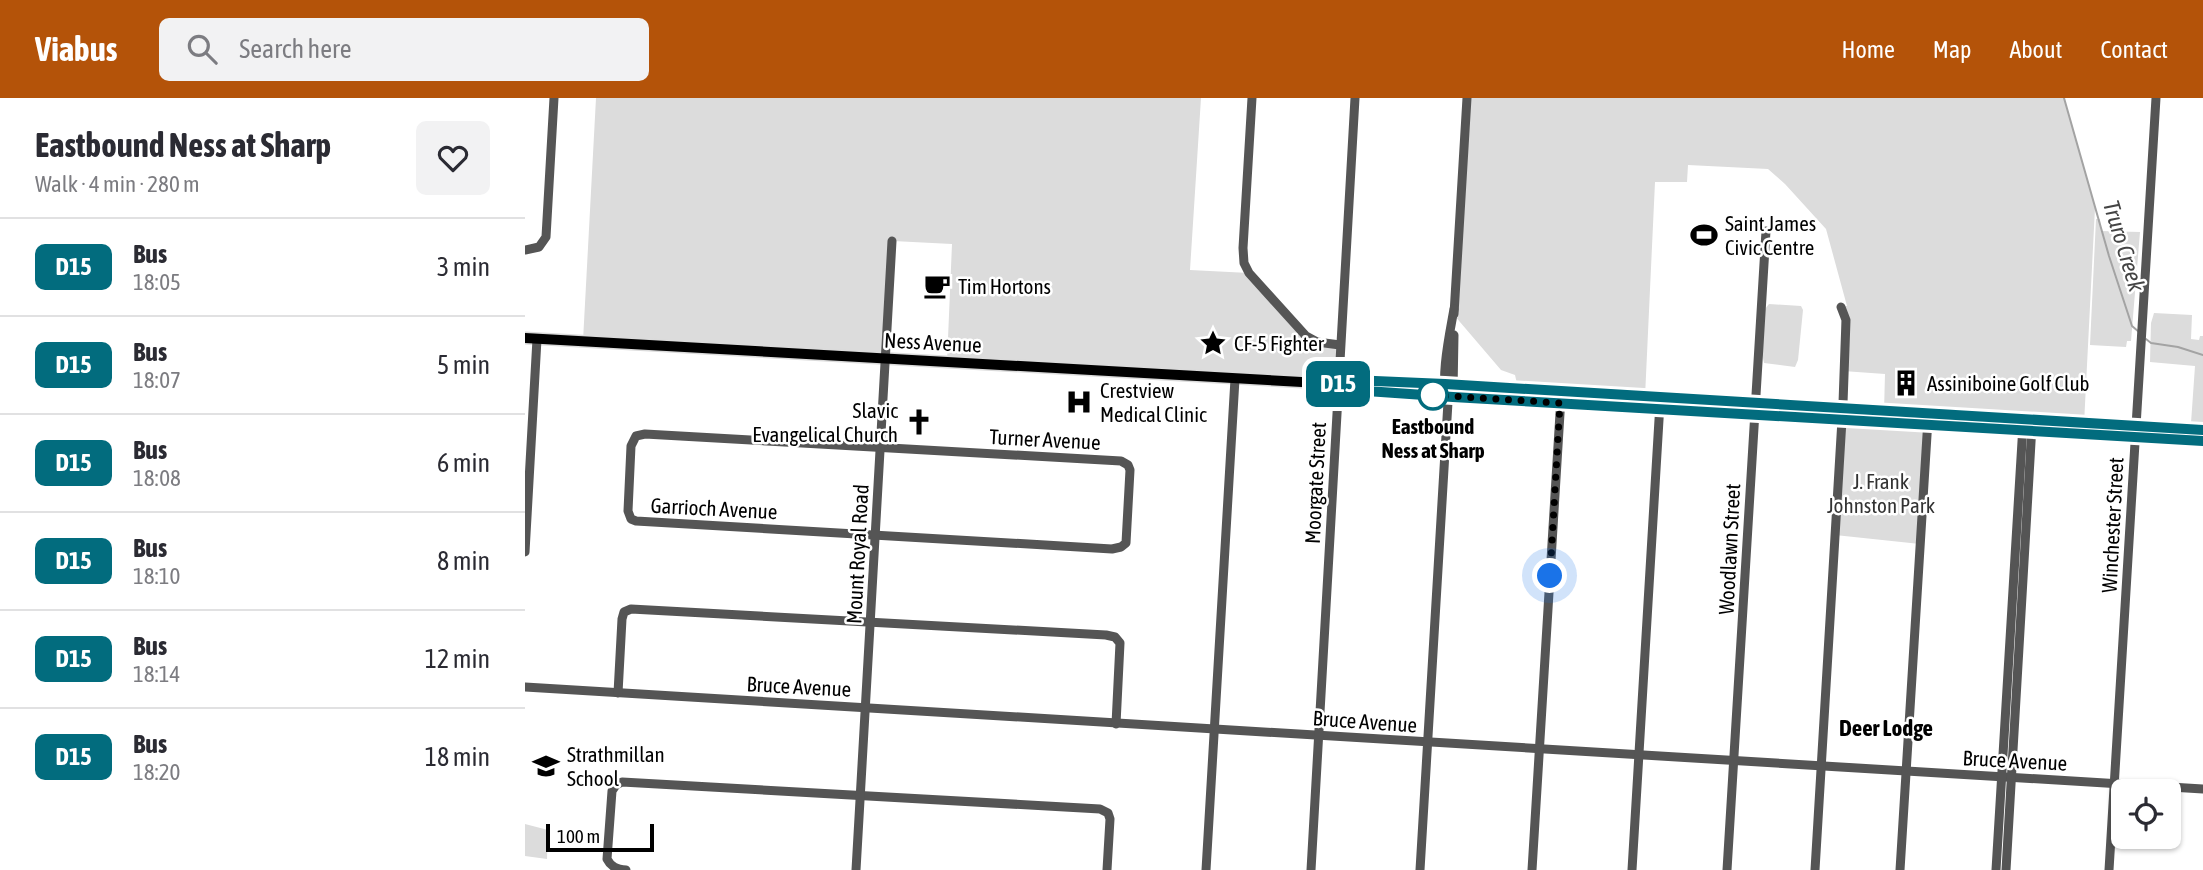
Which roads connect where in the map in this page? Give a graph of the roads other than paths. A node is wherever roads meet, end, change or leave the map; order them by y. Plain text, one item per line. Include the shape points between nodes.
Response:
1 (554, 98) edge
2 (1252, 98) edge
3 (1355, 98) edge
4 (1467, 98) edge
5 (2156, 98) edge
6 (1766, 231) dead end
7 (893, 241) dead end
8 (525, 250) edge
9 (1841, 307) dead end
10 (525, 338) edge
11 (537, 339) junction
12 (1340, 345) junction
13 (887, 359) junction
14 (1234, 379) junction
15 (1338, 384) junction
16 (1449, 384) junction
17 (1561, 397) junction
18 (1448, 398) junction
19 (1660, 403) junction
20 (1755, 403) junction
21 (1842, 414) junction
22 (1755, 415) junction
23 (1928, 419) junction
24 (2027, 425) junction
25 (2203, 430) edge
26 (2135, 432) junction
27 (2203, 441) edge
28 (881, 447) junction
29 (876, 535) junction
30 (525, 552) edge
31 (871, 622) junction
32 (525, 687) edge
33 (618, 693) junction
34 (865, 708) junction
35 (1116, 724) junction
36 (1215, 729) junction
37 (1318, 736) junction
38 (1427, 742) junction
39 (1539, 749) junction
40 (1639, 755) junction
41 (1734, 760) junction
42 (1821, 765) junction
43 (1906, 771) junction
44 (2006, 777) junction
45 (2115, 779) edge
46 (2111, 783) edge
47 (2181, 788) edge
48 (2203, 789) edge
49 (861, 797) junction
50 (2111, 841) edge
51 (626, 870) edge
52 (856, 870) edge
53 (1107, 870) edge
54 (1206, 870) edge
55 (1311, 870) edge
56 (1420, 870) edge
57 (1532, 870) edge
58 (1632, 870) edge
59 (1727, 870) edge
60 (1815, 870) edge
61 (1900, 870) edge
62 (1996, 870) edge
63 (2006, 870) edge
64 (2109, 870) edge

1 - 8 street via 547,237 539,247
2 - 12 street via 1243,248 1246,269 1306,336
3 - 12 street, Moorgate Street
4 - 16 street
5 - 26 street, Winchester Street
6 - 20 street, Woodlawn Street
7 - 13 street, Mount Royal Road
9 - 21 street via 1846,320
10 - 11 main road, Ness Avenue
11 - 13 main road, Ness Avenue
11 - 30 street
12 - 15 street, Moorgate Street
13 - 14 main road, Ness Avenue
13 - 28 street, Mount Royal Road
14 - 15 main road, Ness Avenue
14 - 36 street
15 - 16 main road, Ness Avenue via 1352,380
15 - 18 main road, Ness Avenue via 1352,390
15 - 37 street, Moorgate Street
16 - 17 main road, Ness Avenue
16 - 18 street
17 - 18 main road, Ness Avenue
17 - 19 main road, Ness Avenue
17 - 39 street
18 - 38 street
19 - 20 main road, Ness Avenue
19 - 22 main road, Ness Avenue
19 - 40 street
20 - 21 main road, Ness Avenue
20 - 22 street, Woodlawn Street
21 - 22 main road, Ness Avenue
21 - 23 main road, Ness Avenue
21 - 42 street
22 - 41 street, Woodlawn Street
23 - 24 main road, Ness Avenue
23 - 43 street
24 - 26 main road, Ness Avenue
24 - 44 street
25 - 26 main road, Ness Avenue
26 - 27 main road, Ness Avenue
26 - 45 street, Winchester Street
28 - 29 street, Mount Royal Road
28 - 29 street, Garrioch Avenue via 645,434 636,436 631,446 628,508 633,520
28 - 29 street, Turner Avenue via 1121,461 1130,470 1127,537 1124,545 1112,549
29 - 31 street, Mount Royal Road
31 - 33 street via 628,609 622,619
31 - 34 street, Mount Royal Road
31 - 35 street via 1115,637 1120,649
32 - 33 street, Bruce Avenue
33 - 34 street, Bruce Avenue
34 - 35 street, Bruce Avenue
34 - 49 street, Mount Royal Road
35 - 36 street, Bruce Avenue
36 - 37 street, Bruce Avenue
36 - 54 street
37 - 38 street, Bruce Avenue
37 - 55 street, Moorgate Street
38 - 39 street, Bruce Avenue
38 - 56 street
39 - 40 street, Bruce Avenue
39 - 57 street
40 - 41 street, Bruce Avenue
40 - 58 street
41 - 42 street, Bruce Avenue
41 - 59 street, Woodlawn Street
42 - 43 street, Bruce Avenue
42 - 60 street
43 - 44 street, Bruce Avenue
43 - 61 street
44 - 46 street, Bruce Avenue
44 - 62 street
44 - 63 street
47 - 48 street, Bruce Avenue
49 - 51 street via 622,782 612,790 607,859 614,868
49 - 52 street, Mount Royal Road
49 - 53 street via 1100,809 1110,819
50 - 64 street, Winchester Street

